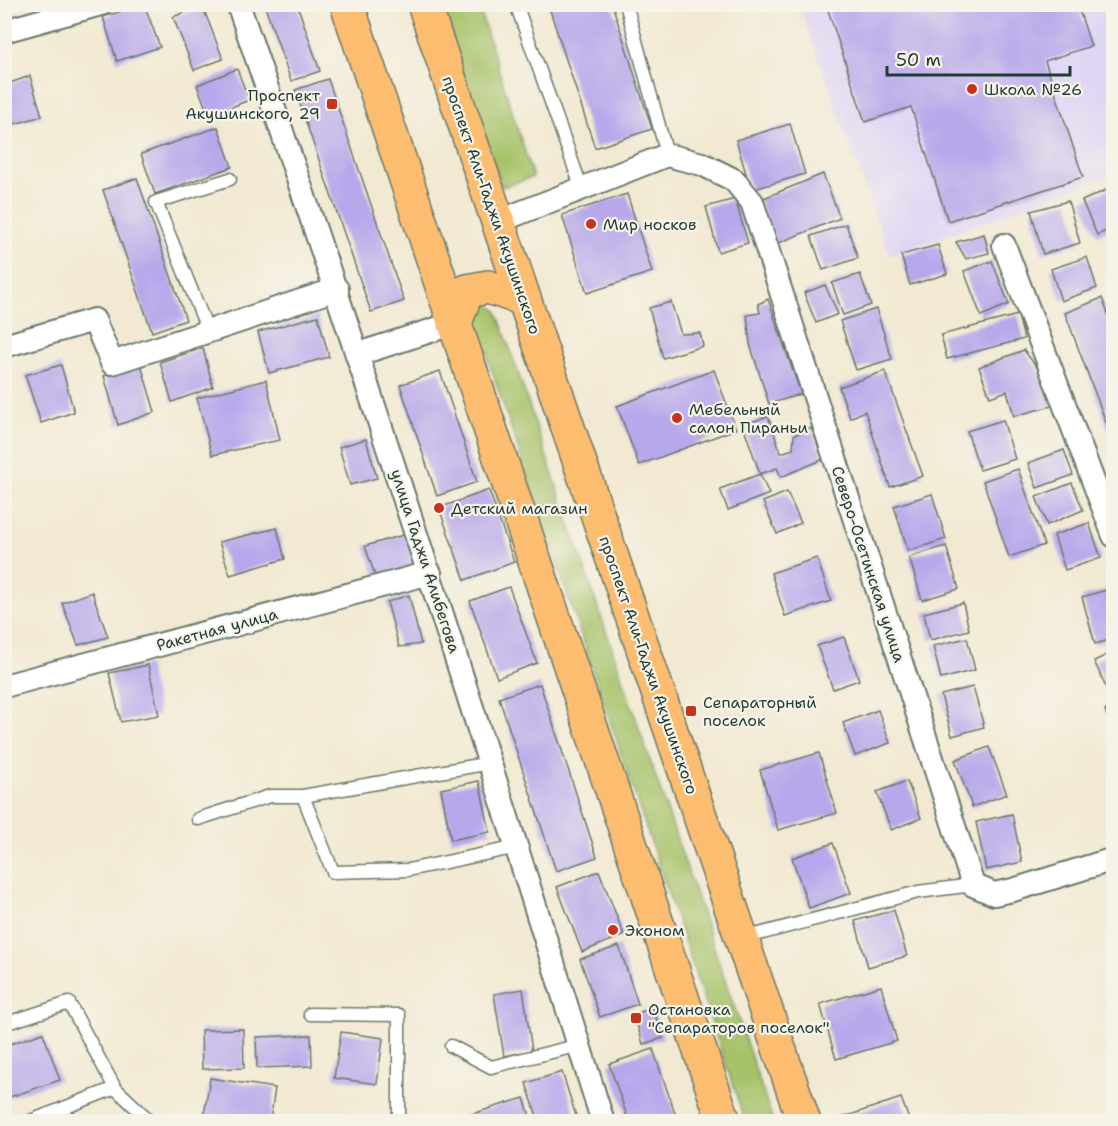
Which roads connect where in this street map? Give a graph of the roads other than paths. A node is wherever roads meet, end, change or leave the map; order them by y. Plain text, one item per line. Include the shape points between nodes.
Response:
1 (101, 4) edge
2 (238, 4) edge
3 (347, 4) edge
4 (424, 4) edge
5 (516, 4) edge
6 (626, 4) edge
7 (4, 31) edge
8 (668, 155) junction
9 (230, 179) dead end
10 (582, 189) junction
11 (497, 222) junction
12 (1004, 245) dead end
13 (337, 289) junction
14 (524, 299) junction
15 (455, 323) junction
16 (208, 332) junction
17 (4, 346) edge
18 (358, 354) junction
19 (1113, 536) edge
20 (430, 573) junction
21 (4, 686) edge
22 (490, 763) junction
23 (303, 796) junction
24 (198, 819) dead end
25 (517, 847) junction
26 (1113, 859) edge
27 (973, 885) junction
28 (742, 939) junction
29 (310, 1014) dead end
30 (4, 1024) edge
31 (580, 1045) junction
32 (451, 1046) dead end
33 (115, 1088) junction
34 (28, 1122) edge
35 (151, 1122) edge
36 (399, 1122) edge
37 (603, 1122) edge
38 (724, 1122) edge
39 (804, 1122) edge

1 - 7 street
2 - 13 street, улица Гаджи Алибегова
3 - 15 main road
4 - 11 main road, проспект Али-Гаджи Акушинского
5 - 10 lane
6 - 8 lane
8 - 10 street
8 - 27 street, Северо-Осетинская улица via 702,164 734,180 752,202
9 - 16 lane via 156,202
10 - 11 street
11 - 14 main road, проспект Али-Гаджи Акушинского
12 - 19 street
13 - 16 street
13 - 18 street, улица Гаджи Алибегова
14 - 15 main road via 488,286 467,291
14 - 28 main road, проспект Али-Гаджи Акушинского
15 - 18 street
15 - 38 main road
16 - 17 street via 112,363 94,320
18 - 20 street, улица Гаджи Алибегова
20 - 21 street, Ракетная улица
20 - 22 street, улица Гаджи Алибегова
22 - 23 lane
22 - 25 street, улица Гаджи Алибегова
23 - 24 lane via 270,796
23 - 25 lane via 333,872 408,870
25 - 31 street, улица Гаджи Алибегова
26 - 27 street via 1013,891 994,894
27 - 28 lane via 918,892
28 - 39 main road, проспект Али-Гаджи Акушинского
29 - 36 lane via 399,1016
30 - 33 lane via 69,1003
31 - 32 lane via 491,1067
31 - 37 street, улица Гаджи Алибегова
33 - 34 lane
33 - 35 lane

